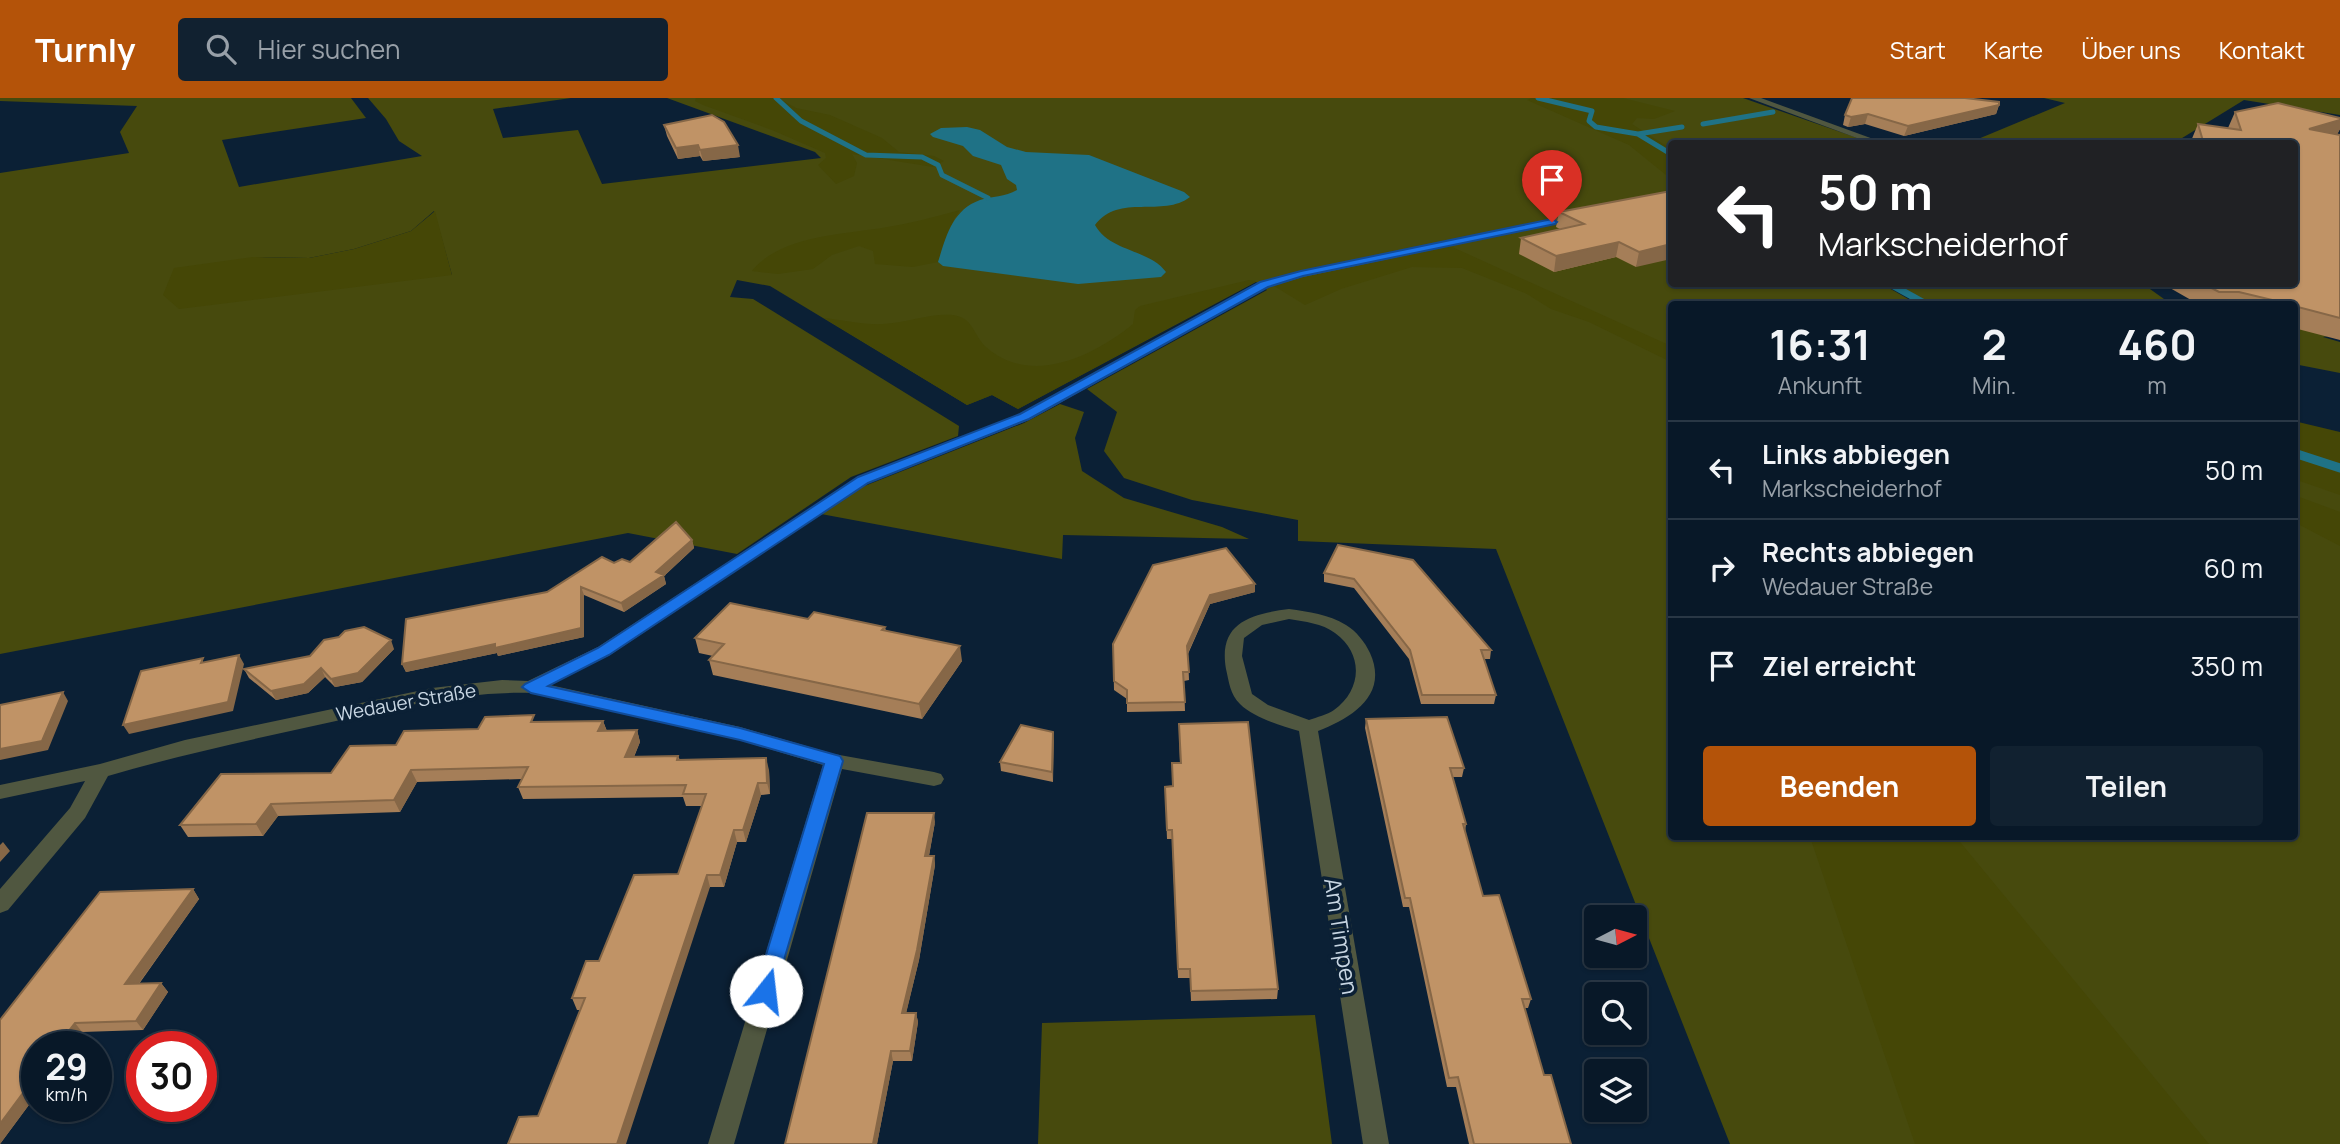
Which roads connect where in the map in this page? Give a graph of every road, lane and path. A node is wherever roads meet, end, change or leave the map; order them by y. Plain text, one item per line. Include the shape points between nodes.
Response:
1 (1753, 98) edge
2 (1872, 140) edge
3 (1591, 214) edge
4 (531, 687) junction
5 (1308, 727) junction
6 (834, 761) junction
7 (100, 771) junction
8 (934, 779) dead end
9 (0, 793) edge
10 (0, 904) edge
11 (721, 1144) edge
12 (1376, 1144) edge

1 - 2 street
3 - 4 street, Wedauer Straße via 1264,285 1024,416 863,480 604,651
4 - 6 street via 740,734
4 - 7 street, Wedauer Straße via 432,694 185,747
5 - 5 street via 1327,722 1360,698 1367,681 1359,644 1331,621 1310,614 1269,616 1250,625 1233,646 1238,689 1267,712
5 - 12 street, Am Timpen
6 - 8 street
6 - 11 street
7 - 9 street, Wedauer Straße
7 - 10 street via 78,813

